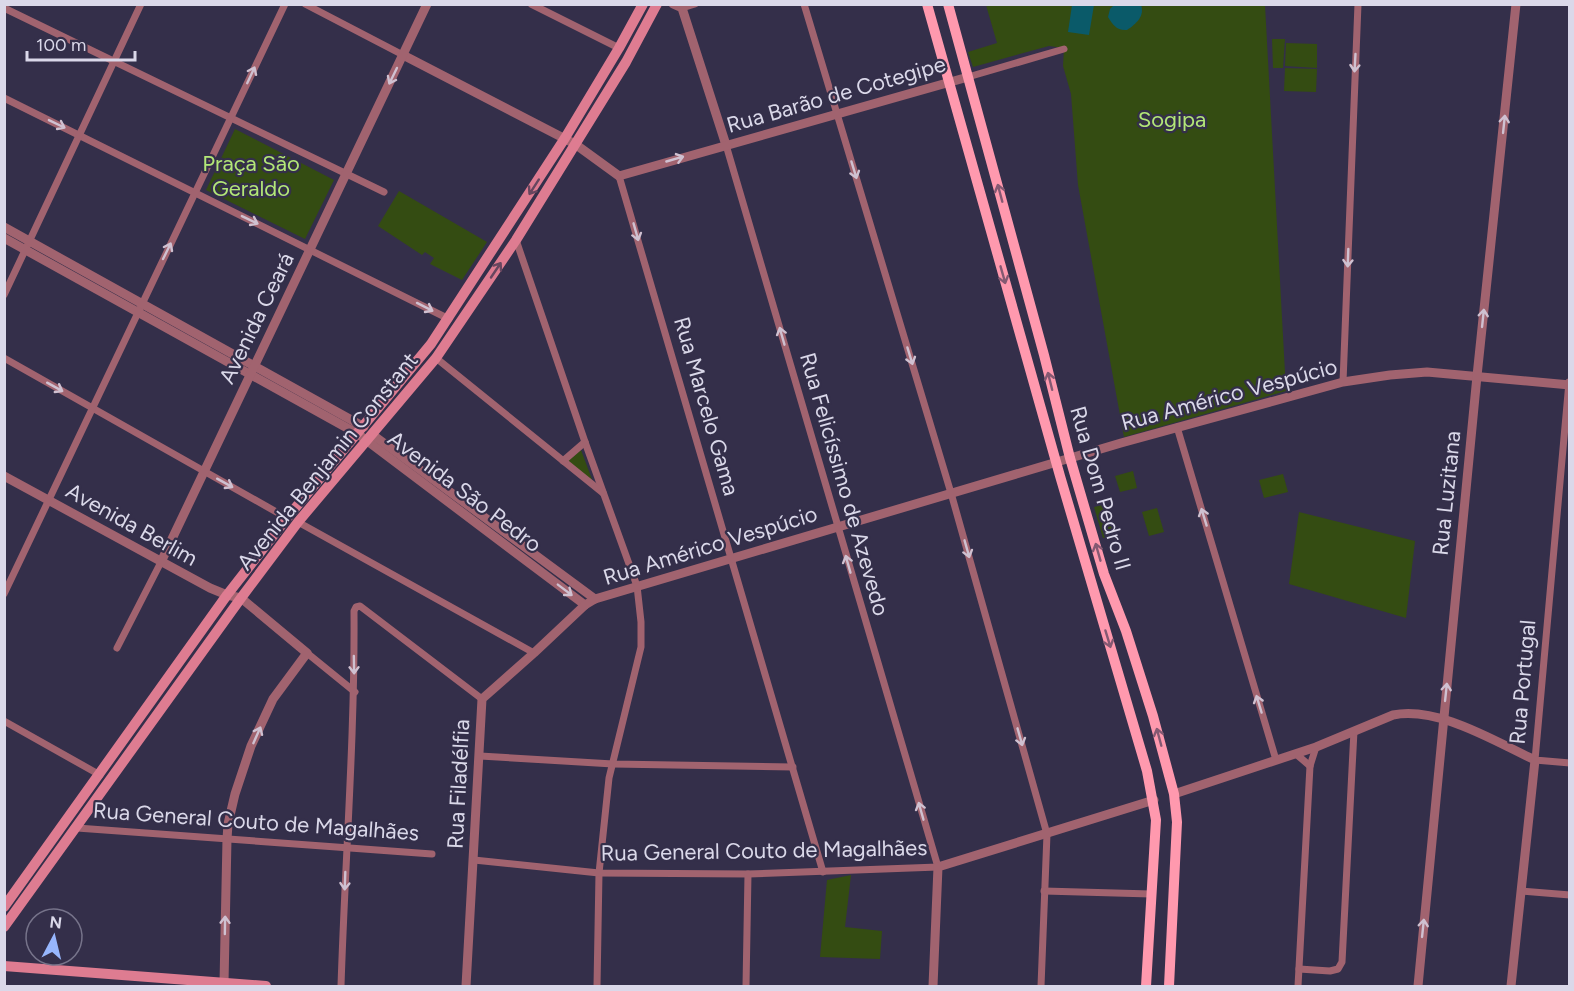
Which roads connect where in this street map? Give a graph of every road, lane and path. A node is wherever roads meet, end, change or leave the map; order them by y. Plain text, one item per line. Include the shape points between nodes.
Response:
1 (141, 4) edge
2 (285, 4) edge
3 (305, 4) edge
4 (427, 4) edge
5 (531, 4) edge
6 (643, 4) edge
7 (657, 4) edge
8 (673, 4) edge
9 (695, 4) edge
10 (804, 4) edge
11 (927, 4) edge
12 (948, 4) edge
13 (1358, 4) edge
14 (1516, 4) edge
15 (4, 8) edge
16 (682, 8) junction
17 (619, 48) junction
18 (1064, 49) dead end
19 (403, 55) junction
20 (114, 61) junction
21 (968, 77) junction
22 (949, 82) junction
23 (4, 98) edge
24 (837, 114) junction
25 (231, 118) junction
26 (79, 135) junction
27 (570, 141) junction
28 (726, 145) junction
29 (346, 174) junction
30 (619, 176) junction
31 (384, 192) dead end
32 (195, 193) junction
33 (4, 227) edge
34 (4, 238) edge
35 (516, 240) junction
36 (27, 245) junction
37 (310, 250) junction
38 (4, 295) edge
39 (139, 307) junction
40 (449, 319) junction
41 (4, 358) edge
42 (436, 358) junction
43 (252, 370) junction
44 (1477, 376) junction
45 (1343, 382) junction
46 (1569, 384) edge
47 (92, 408) junction
48 (1177, 427) junction
49 (361, 431) junction
50 (370, 438) junction
51 (585, 442) junction
52 (1070, 458) junction
53 (563, 461) junction
54 (1056, 462) junction
55 (205, 471) junction
56 (4, 476) edge
57 (951, 493) junction
58 (605, 495) junction
59 (48, 500) junction
60 (287, 518) junction
61 (298, 522) junction
62 (837, 527) junction
63 (490, 528) junction
64 (525, 547) junction
65 (518, 555) junction
66 (732, 559) junction
67 (161, 562) junction
68 (554, 569) junction
69 (548, 577) junction
70 (637, 586) junction
71 (4, 594) edge
72 (227, 595) junction
73 (241, 598) junction
74 (595, 599) junction
75 (585, 605) junction
76 (117, 648) dead end
77 (307, 653) junction
78 (534, 653) junction
79 (355, 692) junction
80 (482, 699) junction
81 (1444, 718) junction
82 (4, 721) edge
83 (1354, 731) junction
84 (1316, 747) junction
85 (1296, 754) junction
86 (480, 756) junction
87 (1276, 760) junction
88 (1535, 760) junction
89 (1569, 763) edge
90 (613, 764) junction
91 (1310, 766) junction
92 (794, 767) junction
93 (100, 775) junction
94 (1174, 794) junction
95 (1154, 800) junction
96 (77, 828) junction
97 (1047, 834) junction
98 (227, 839) junction
99 (346, 848) junction
100 (432, 854) dead end
101 (474, 860) junction
102 (938, 867) junction
103 (824, 872) junction
104 (599, 873) junction
105 (748, 874) junction
106 (1044, 891) junction
107 (1522, 891) junction
108 (1151, 894) junction
109 (1569, 895) edge
110 (4, 907) edge
111 (4, 927) edge
112 (4, 966) edge
113 (1299, 969) junction
114 (224, 985) edge
115 (266, 987) edge
116 (341, 987) edge
117 (466, 987) edge
118 (597, 987) edge
119 (746, 987) edge
120 (933, 987) edge
121 (1041, 987) edge
122 (1146, 987) edge
123 (1169, 987) edge
124 (1298, 987) edge
125 (1418, 987) edge
126 (1511, 987) edge

1 - 20 street
25 -> 2 street
3 - 19 street
4 - 19 street, Avenida Ceará
5 - 17 street
6 - 17 main road, Avenida Benjamin Constant
7 - 27 main road, Avenida Benjamin Constant via 626,62
8 - 16 street
9 - 16 street
10 - 24 street
11 - 22 main road, Rua Dom Pedro II
12 - 21 main road, Rua Dom Pedro II
13 -> 45 street
44 -> 14 street, Rua Luzitana
15 - 20 street
16 - 28 street, Rua Felicíssimo de Azevedo
17 - 27 main road, Avenida Benjamin Constant
18 - 21 street, Rua Barão de Cotegipe
19 - 27 street
19 -> 29 street, Avenida Ceará
20 - 25 street
20 - 26 street
21 - 22 street, Rua Barão de Cotegipe
52 -> 21 main road, Rua Dom Pedro II
22 - 24 street, Rua Barão de Cotegipe
22 -> 54 main road, Rua Dom Pedro II
23 -> 26 street
24 - 28 street, Rua Barão de Cotegipe
24 -> 57 street
25 - 29 street
25 - 32 street
26 - 32 street
26 - 36 street
27 - 30 street
27 - 35 main road, Avenida Benjamin Constant
27 -> 40 main road, Avenida Benjamin Constant
30 -> 28 street, Rua Barão de Cotegipe
62 -> 28 street, Rua Felicíssimo de Azevedo
29 - 31 street
29 - 37 street, Avenida Ceará
30 -> 66 street, Rua Marcelo Gama
32 -> 37 street
39 -> 32 street
33 - 36 street, Avenida São Pedro
34 - 36 street, Avenida São Pedro
42 -> 35 main road, Avenida Benjamin Constant
35 - 51 street
36 - 38 street
36 - 39 street, Avenida São Pedro
37 -> 40 street
37 - 43 street, Avenida Ceará
39 - 43 street, Avenida São Pedro
39 - 47 street
40 - 49 main road, Avenida Benjamin Constant
41 -> 47 street
42 - 50 main road, Avenida Benjamin Constant
42 - 53 street
43 - 49 street, Avenida São Pedro
43 - 55 street, Avenida Ceará
44 - 45 street, Rua Américo Vespúcio via 1427,372
44 - 46 street, Rua Américo Vespúcio
81 -> 44 street, Rua Luzitana
45 - 48 street, Rua Américo Vespúcio
46 - 88 street, Rua Portugal
47 - 55 street
47 - 59 street
48 - 52 street, Rua Américo Vespúcio
87 -> 48 street
49 - 50 street, Avenida São Pedro
49 - 60 main road, Avenida Benjamin Constant
50 - 61 main road, Avenida Benjamin Constant
50 - 63 street, Avenida São Pedro
51 - 53 street
51 - 58 street
52 - 54 street, Rua Américo Vespúcio
94 -> 52 main road, Rua Dom Pedro II via 1153,716 1104,574
53 - 58 street
54 - 57 street, Rua Américo Vespúcio
54 -> 95 main road, Rua Dom Pedro II
55 -> 60 street
55 - 67 street, Avenida Ceará
56 - 59 street, Avenida Berlim
57 - 62 street, Rua Américo Vespúcio
57 -> 97 street
58 - 70 street
59 - 67 street, Avenida Berlim
59 - 71 street
60 - 72 main road, Avenida Benjamin Constant
61 - 73 main road, Avenida Benjamin Constant
61 - 78 street
62 - 66 street, Rua Américo Vespúcio
102 -> 62 street, Rua Felicíssimo de Azevedo
63 - 64 street, Avenida São Pedro
63 - 65 street, Avenida São Pedro
64 - 65 street
64 - 68 street, Avenida São Pedro
65 - 69 street, Avenida São Pedro
66 - 70 street, Rua Américo Vespúcio
66 - 92 street, Rua Marcelo Gama
67 - 72 street, Avenida Berlim
67 - 76 street, Avenida Ceará
68 - 69 street
68 - 74 street, Avenida São Pedro
69 -> 75 street, Avenida São Pedro
70 - 74 street, Rua Américo Vespúcio
70 - 90 street via 641,647
72 - 73 street, Avenida Berlim
72 - 93 main road, Avenida Benjamin Constant
73 - 77 street, Avenida Berlim
73 - 96 main road, Avenida Benjamin Constant
74 - 75 street, Rua Filadélfia
75 - 78 street, Rua Filadélfia
77 - 79 street, Avenida Berlim
98 -> 77 street via 235,794 252,746 273,699
78 - 80 street, Rua Filadélfia
80 -> 79 street via 360,606 354,611
79 - 99 street
80 - 86 street, Rua Filadélfia
81 - 83 street via 1406,713
81 - 88 street
125 -> 81 street, Rua Luzitana
82 - 93 street
83 - 84 street
83 - 113 street via 1342,962 1330,972
84 - 85 street
84 - 91 street
85 - 87 street
85 - 91 street
86 - 90 street
86 - 101 street, Rua Filadélfia
87 - 94 street
88 - 89 street
88 - 107 street, Rua Portugal
90 - 92 street
90 - 104 street
91 - 113 street
92 - 103 street, Rua Marcelo Gama
93 - 110 main road, Avenida Benjamin Constant
94 - 123 main road, Rua Dom Pedro II via 1177,822
95 - 97 street, Rua General Couto de Magalhães
95 - 108 main road, Rua Dom Pedro II
96 - 98 street, Rua General Couto de Magalhães
96 - 111 main road, Avenida Benjamin Constant
97 - 102 street, Rua General Couto de Magalhães
97 - 106 street
98 - 99 street, Rua General Couto de Magalhães
114 -> 98 street
99 - 100 street, Rua General Couto de Magalhães
99 -> 116 street
101 - 104 street, Rua General Couto de Magalhães
101 - 117 street, Rua Filadélfia
102 - 103 street, Rua General Couto de Magalhães
102 - 120 street, Rua Felicíssimo de Azevedo
103 - 105 street, Rua General Couto de Magalhães
104 - 105 street, Rua General Couto de Magalhães
104 - 118 street
105 - 119 street
106 - 108 street
106 - 121 street
107 - 109 street
107 - 126 street, Rua Portugal
108 - 122 main road, Rua Dom Pedro II
112 - 114 main road
113 - 124 street
114 - 115 main road

